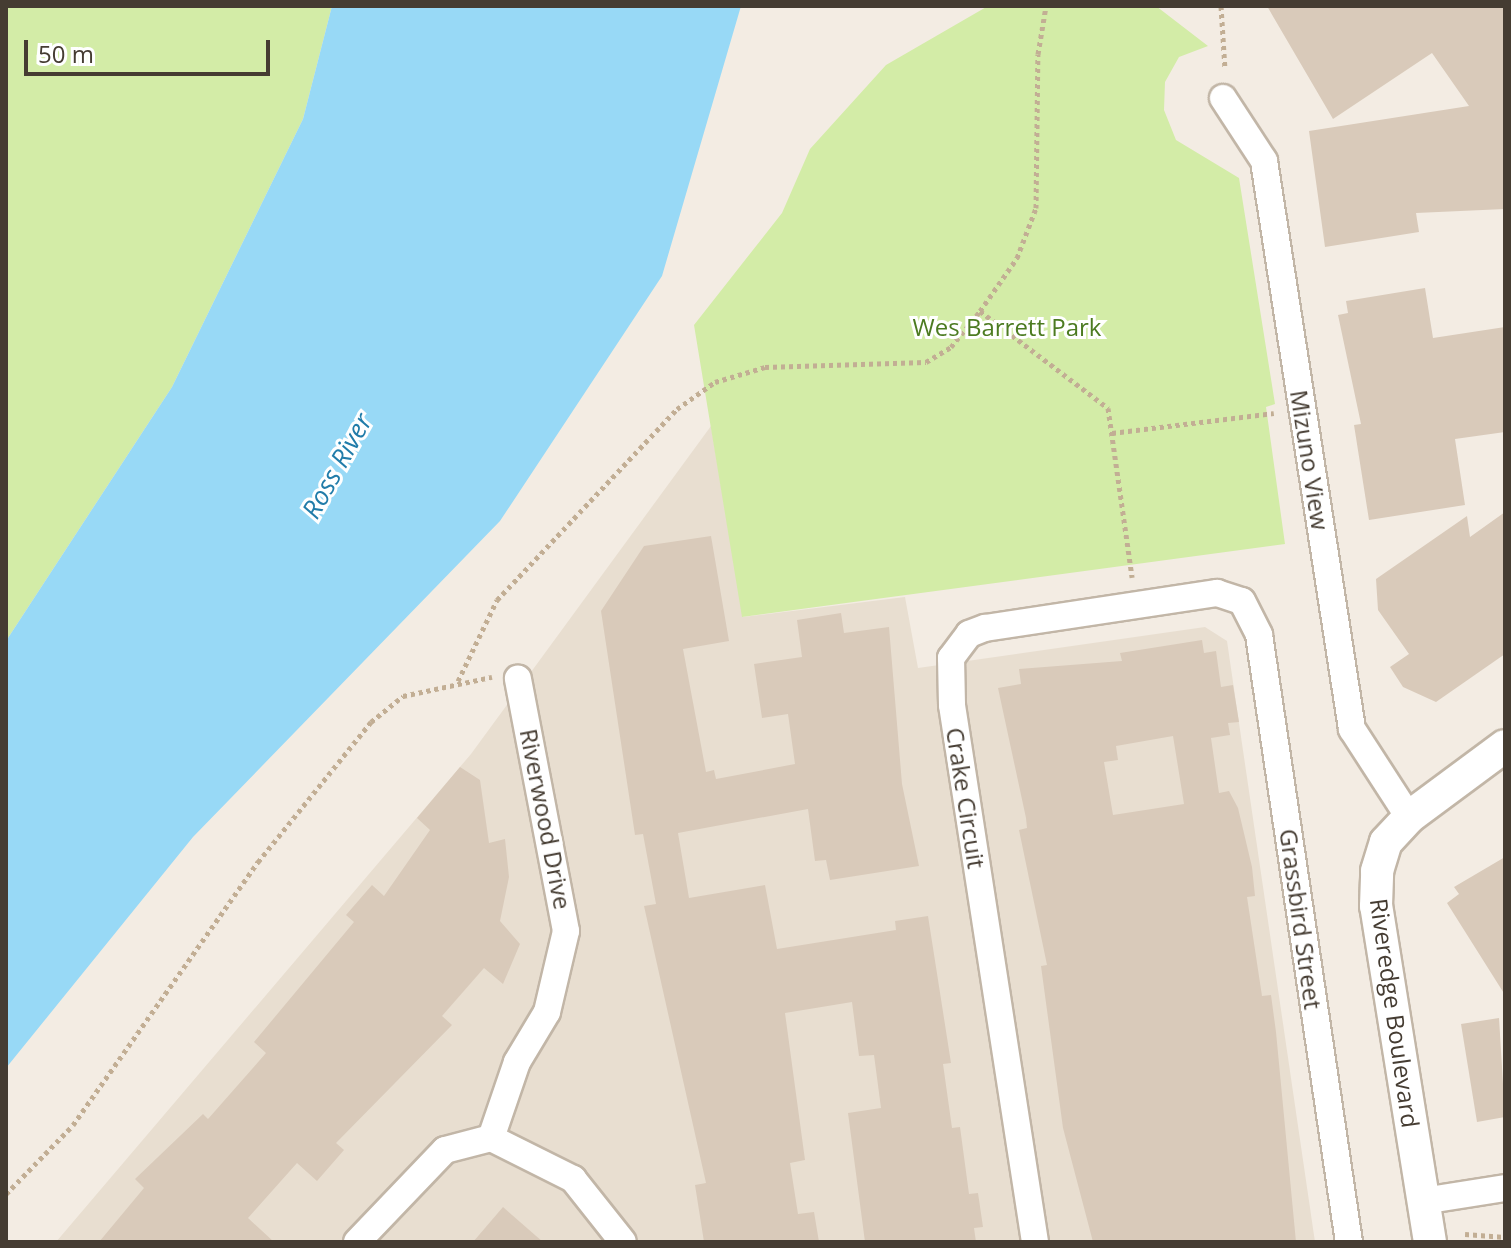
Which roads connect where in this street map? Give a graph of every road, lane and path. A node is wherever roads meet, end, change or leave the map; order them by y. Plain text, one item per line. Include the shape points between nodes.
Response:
1 (1046, 6) edge
2 (1221, 6) edge
3 (1223, 98) joint
4 (980, 311) junction
5 (1302, 408) junction
6 (1112, 433) junction
7 (1118, 581) dead end
8 (1242, 601) joint
9 (518, 679) joint
10 (458, 681) junction
11 (1505, 746) edge
12 (1409, 817) junction
13 (491, 1138) junction
14 (1505, 1188) edge
15 (6, 1194) edge
16 (1423, 1201) junction
17 (1465, 1234) dead end
18 (1505, 1237) edge
19 (357, 1242) edge
20 (623, 1242) edge
21 (1035, 1242) edge
22 (1349, 1242) edge
23 (1430, 1242) edge

1 - 4 path via 1038,54 1036,208 1017,258
2 - 3 path
3 - 5 street, Mizuno View via 1264,161
4 - 6 path via 1108,408
4 - 10 path via 951,347 926,362 765,367 715,382 677,409 497,600
5 - 6 path
5 - 12 street, Mizuno View via 1352,729
6 - 7 path via 1133,579
8 - 21 street, Crake Circuit via 1197,594 985,628 969,634 951,658 952,705
8 - 22 street, Grassbird Street via 1259,635
9 - 10 path
9 - 13 street, Riverwood Drive via 566,931 547,1012 517,1062
10 - 15 path via 403,696 371,722 258,862 73,1125
11 - 12 street, Riveredge Boulevard
12 - 16 street, Riveredge Boulevard via 1386,842 1376,906
13 - 19 street via 445,1150
13 - 20 street via 538,1155 573,1179
14 - 16 street
16 - 23 street, Riveredge Boulevard
17 - 18 path

